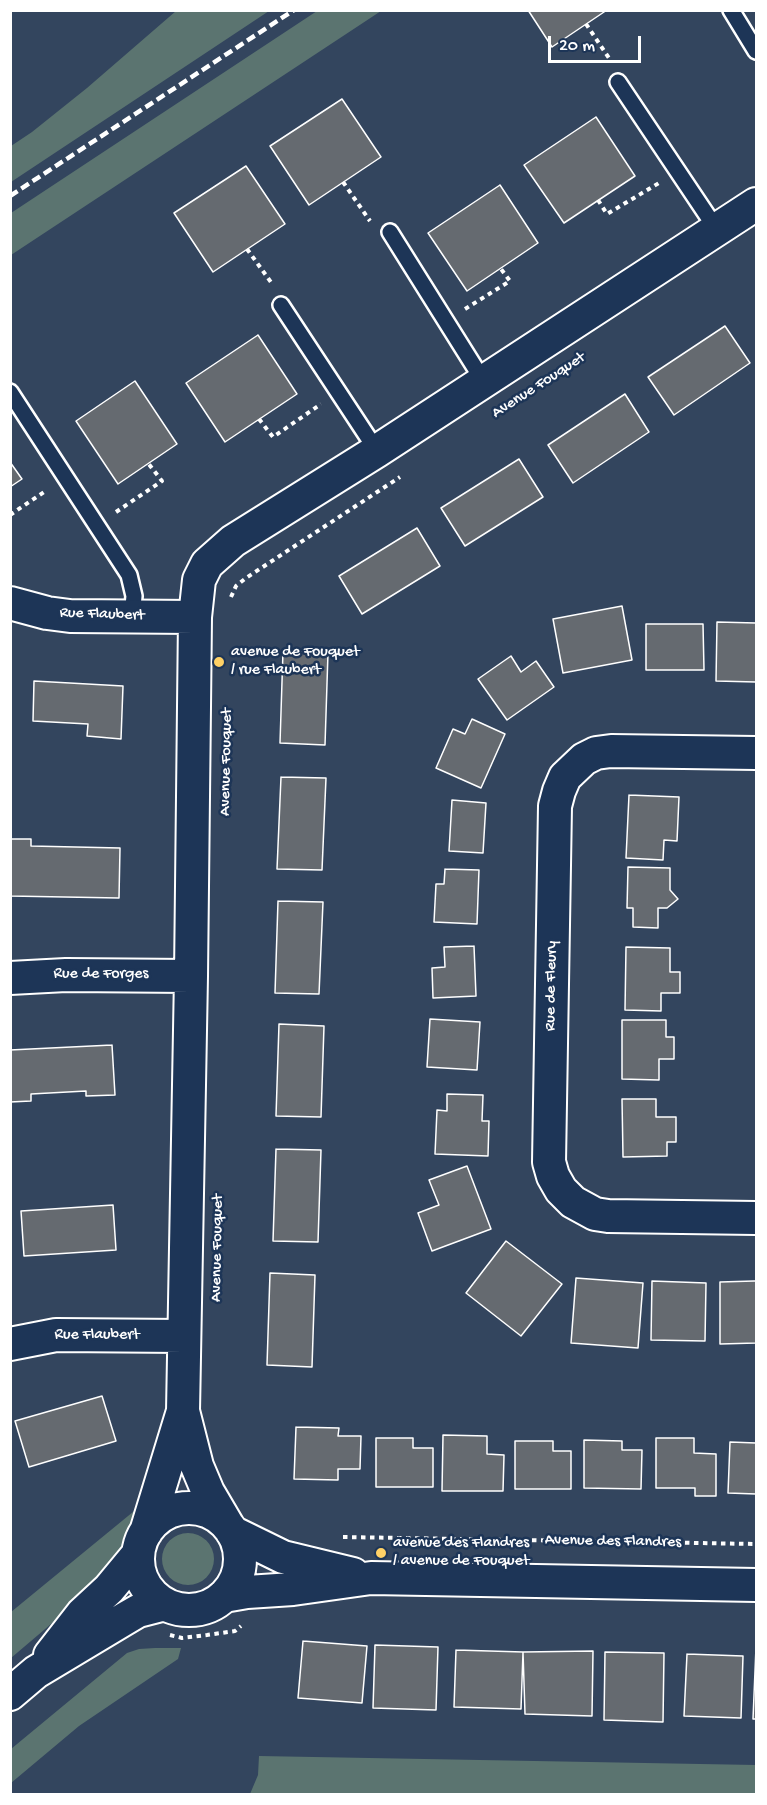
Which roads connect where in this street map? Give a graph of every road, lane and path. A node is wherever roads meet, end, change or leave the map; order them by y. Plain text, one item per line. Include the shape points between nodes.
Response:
1 (731, 10) edge
2 (586, 24) dead end
3 (756, 51) edge
4 (617, 76) joint
5 (678, 171) junction
6 (343, 182) dead end
7 (598, 200) dead end
8 (756, 204) edge
9 (383, 230) joint
10 (717, 230) junction
11 (247, 249) dead end
12 (501, 269) dead end
13 (280, 299) joint
14 (446, 321) junction
15 (484, 382) junction
16 (10, 392) edge
17 (338, 392) junction
18 (259, 419) dead end
19 (377, 451) junction
20 (148, 463) dead end
21 (405, 474) dead end
22 (66, 477) junction
23 (10, 515) edge
24 (98, 525) junction
25 (230, 600) dead end
26 (10, 603) edge
27 (132, 617) junction
28 (195, 617) junction
29 (756, 753) edge
30 (191, 976) junction
31 (10, 978) edge
32 (756, 1218) edge
33 (184, 1336) junction
34 (10, 1344) edge
35 (183, 1411) junction
36 (230, 1529) junction
37 (340, 1537) dead end
38 (142, 1543) junction
39 (756, 1544) edge
40 (371, 1578) junction
41 (756, 1585) edge
42 (224, 1596) junction
43 (165, 1604) junction
44 (235, 1631) dead end
45 (182, 1638) dead end
46 (36, 1672) junction
47 (10, 1694) edge

1 - 3 lane
2 - 4 path
4 - 5 lane
5 - 7 path via 608,214
5 - 10 lane
6 - 9 path
8 - 10 street, Avenue Fouquet
9 - 14 lane
10 - 15 street, Avenue Fouquet
11 - 13 path
12 - 14 path via 510,281
13 - 17 lane
14 - 15 lane
15 - 19 street, Avenue Fouquet
16 - 22 lane
17 - 18 path via 273,437
17 - 19 lane
19 - 28 street, Avenue Fouquet via 219,551 199,580
20 - 24 path via 162,481
21 - 25 path via 246,578
22 - 23 path
22 - 24 lane
24 - 27 lane via 129,575 134,596
26 - 27 street, Rue Flaubert via 47,613
27 - 28 street, Rue Flaubert
28 - 30 street, Avenue Fouquet
29 - 32 street, Rue de Fleury via 611,751 584,759 565,777 555,806 549,1162 561,1190 595,1214
30 - 31 street, Rue de Forges
30 - 33 street, Avenue Fouquet
33 - 34 street, Rue Flaubert via 56,1335
33 - 35 street, Avenue Fouquet
35 - 36 street, Avenue Fouquet via 197,1466
35 - 38 street, Avenue Fouquet
36 - 38 street via 208,1513 185,1509 163,1516
36 - 40 street via 282,1557
36 - 42 street via 240,1563 236,1579
37 - 39 path, Avenue des Flandres
38 - 43 street via 139,1570 145,1585
38 - 46 street, Avenue Fouquet via 109,1589 82,1614
40 - 41 street
40 - 42 street
42 - 43 street via 200,1609 184,1610
43 - 46 street, Avenue Fouquet via 138,1611
44 - 45 path
46 - 47 street, Avenue Fouquet

